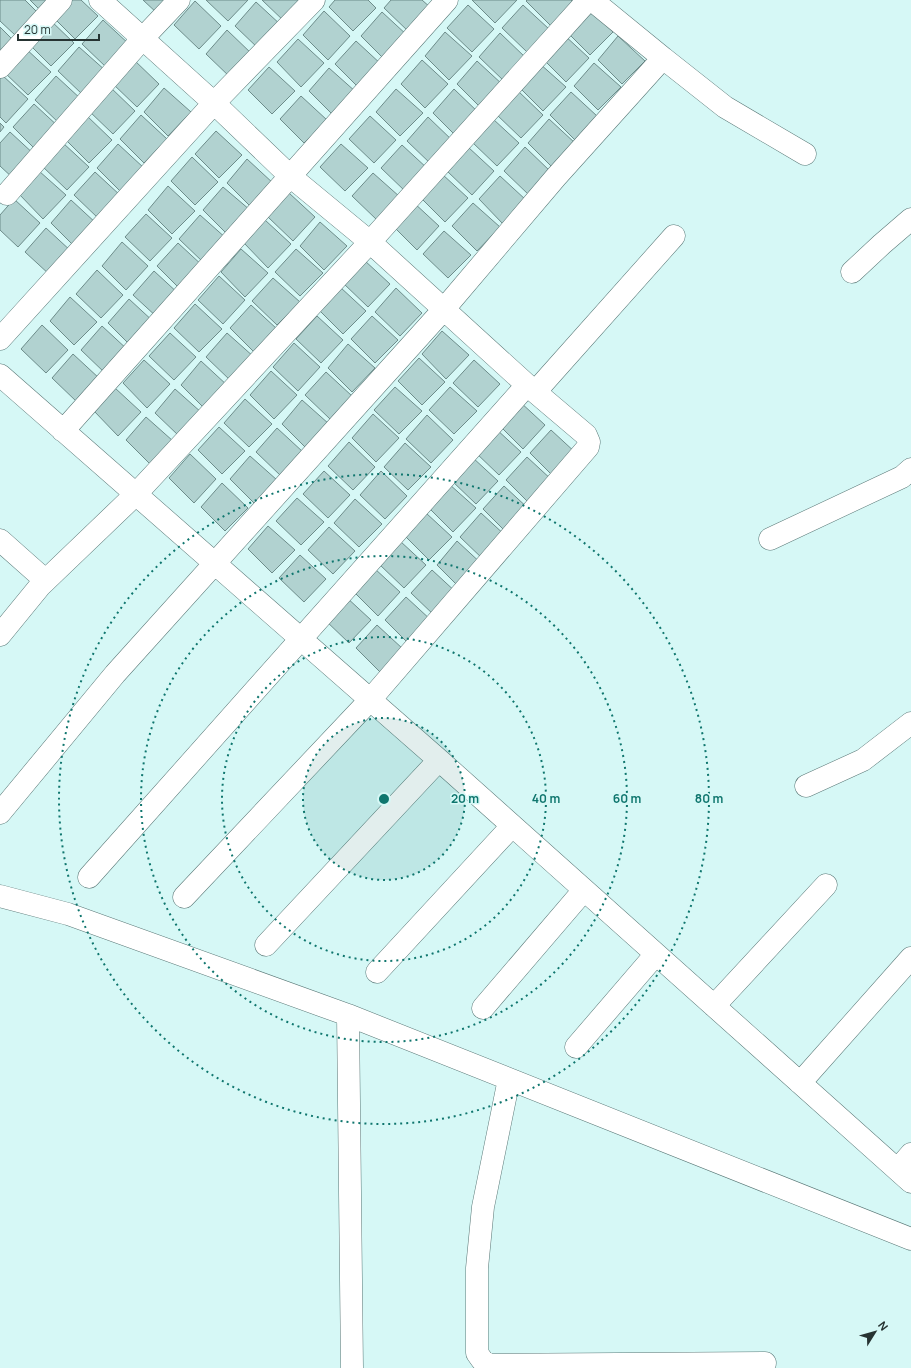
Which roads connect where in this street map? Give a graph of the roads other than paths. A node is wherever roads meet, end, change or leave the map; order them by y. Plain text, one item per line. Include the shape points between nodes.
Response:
1 (60, 0) edge
2 (100, 0) edge
3 (179, 0) edge
4 (314, 0) edge
5 (447, 0) edge
6 (588, 0) edge
7 (592, 0) edge
8 (143, 38) junction
9 (663, 58) junction
10 (0, 67) edge
11 (214, 103) junction
12 (805, 154) dead end
13 (290, 176) junction
14 (7, 194) dead end
15 (911, 219) edge
16 (674, 236) dead end
17 (370, 242) junction
18 (852, 272) dead end
19 (444, 309) junction
20 (0, 340) edge
21 (0, 375) edge
22 (532, 388) junction
23 (63, 431) junction
24 (911, 469) edge
25 (136, 494) junction
26 (770, 539) dead end
27 (0, 540) edge
28 (215, 564) junction
29 (45, 580) junction
30 (0, 635) edge
31 (300, 639) junction
32 (370, 700) junction
33 (911, 723) edge
34 (438, 760) junction
35 (806, 786) dead end
36 (0, 813) edge
37 (512, 826) junction
38 (89, 877) dead end
39 (826, 885) dead end
40 (584, 890) junction
41 (0, 896) edge
42 (184, 897) dead end
43 (266, 946) dead end
44 (656, 954) junction
45 (911, 958) edge
46 (377, 972) dead end
47 (714, 1006) junction
48 (483, 1008) dead end
49 (348, 1015) junction
50 (576, 1047) dead end
51 (509, 1079) junction
52 (800, 1083) junction
53 (906, 1168) edge
54 (911, 1239) edge
55 (765, 1363) dead end
56 (352, 1368) edge

1 - 10 street
2 - 8 street
3 - 8 street
4 - 11 street
5 - 13 street
6 - 17 street
7 - 9 street
8 - 11 street
8 - 14 street
9 - 12 street via 725,107
9 - 19 street via 556,177
11 - 13 street
11 - 20 street
13 - 17 street
13 - 23 street
15 - 18 street
16 - 22 street
17 - 19 street
17 - 25 street
19 - 22 street
19 - 28 street
21 - 23 street
22 - 31 street
22 - 32 street via 586,435 588,447
23 - 25 street
24 - 26 street via 902,477
25 - 28 street
25 - 29 street
27 - 29 street
28 - 31 street
28 - 36 street via 115,674
29 - 30 street
31 - 32 street
31 - 38 street
32 - 34 street
32 - 42 street
33 - 35 street via 863,760
34 - 37 street
34 - 43 street
37 - 40 street
37 - 46 street
39 - 47 street
40 - 44 street
40 - 48 street
41 - 49 street via 68,914
44 - 47 street
44 - 50 street
45 - 52 street
47 - 52 street
49 - 51 street
49 - 56 street
51 - 54 street
51 - 55 street via 483,1207 477,1260 477,1353 482,1360 489,1365
52 - 53 street

